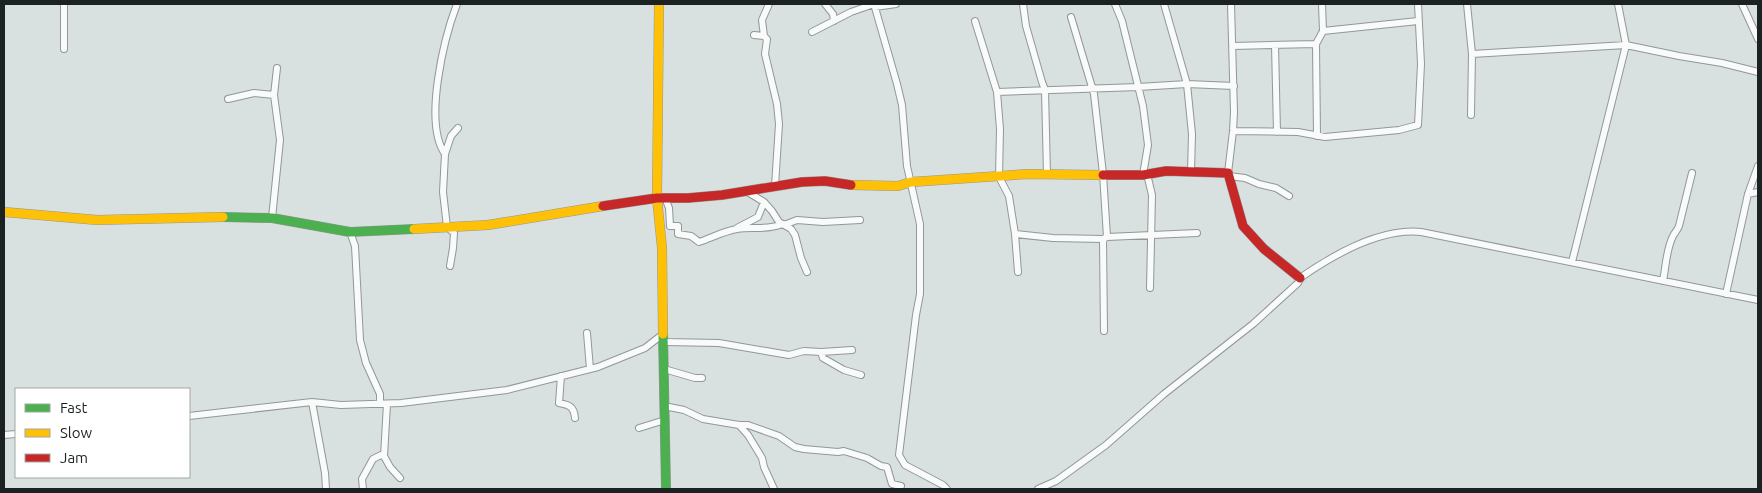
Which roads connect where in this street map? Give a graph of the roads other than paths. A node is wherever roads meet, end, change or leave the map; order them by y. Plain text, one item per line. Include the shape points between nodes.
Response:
1 (64, 4) edge
2 (457, 4) edge
3 (659, 4) edge
4 (769, 4) edge
5 (825, 4) edge
6 (896, 4) edge
7 (1023, 4) edge
8 (1115, 4) edge
9 (1164, 4) edge
10 (1231, 4) edge
11 (1322, 4) edge
12 (1418, 4) edge
13 (1467, 4) edge
14 (1618, 4) edge
15 (1742, 4) edge
16 (874, 5) edge
17 (1072, 17) dead end
18 (834, 21) junction
19 (975, 21) dead end
20 (1418, 21) junction
21 (1323, 31) junction
22 (812, 32) dead end
23 (754, 35) dead end
24 (764, 36) junction
25 (1758, 39) edge
26 (1316, 44) junction
27 (1275, 45) junction
28 (1626, 45) junction
29 (1233, 46) junction
30 (64, 49) dead end
31 (1472, 54) junction
32 (277, 68) dead end
33 (1758, 72) edge
34 (1187, 84) junction
35 (1234, 86) junction
36 (1138, 87) junction
37 (1092, 88) junction
38 (1045, 90) junction
39 (997, 92) junction
40 (274, 95) junction
41 (228, 99) dead end
42 (1471, 115) dead end
43 (458, 128) dead end
44 (1234, 131) junction
45 (1277, 132) junction
46 (1317, 136) junction
47 (445, 154) junction
48 (1758, 166) edge
49 (1191, 172) junction
50 (1692, 173) dead end
51 (1103, 174) junction
52 (1145, 174) junction
53 (1047, 175) junction
54 (1228, 175) junction
55 (999, 177) junction
56 (911, 182) junction
57 (775, 186) junction
58 (746, 191) junction
59 (1758, 192) edge
60 (1748, 194) junction
61 (1289, 196) dead end
62 (661, 198) junction
63 (764, 202) junction
64 (4, 212) edge
65 (272, 218) junction
66 (860, 220) dead end
67 (783, 224) junction
68 (448, 228) junction
69 (736, 229) junction
70 (350, 232) junction
71 (1015, 234) junction
72 (1197, 234) dead end
73 (1152, 236) junction
74 (1105, 238) junction
75 (1572, 262) junction
76 (450, 266) dead end
77 (807, 272) dead end
78 (1018, 272) dead end
79 (1300, 278) junction
80 (1663, 281) junction
81 (1150, 288) dead end
82 (1726, 294) junction
83 (1758, 300) edge
84 (1104, 331) dead end
85 (587, 333) dead end
86 (664, 338) junction
87 (852, 350) dead end
88 (821, 352) junction
89 (590, 369) junction
90 (664, 369) junction
91 (861, 375) dead end
92 (561, 376) junction
93 (702, 378) dead end
94 (312, 402) junction
95 (383, 404) junction
96 (664, 406) junction
97 (190, 416) edge
98 (575, 418) dead end
99 (665, 420) junction
100 (739, 425) junction
101 (639, 428) dead end
102 (384, 456) junction
103 (400, 478) dead end
104 (902, 486) dead end
105 (326, 489) edge
106 (363, 489) edge
107 (666, 489) edge
108 (774, 489) edge
109 (947, 489) edge
110 (1038, 489) edge

1 - 30 street
2 - 47 street via 444,45 436,96 437,133
3 - 62 main road
4 - 24 street via 762,20
5 - 18 street
6 - 16 street
7 - 38 street via 1026,26
8 - 36 street
9 - 34 street
10 - 29 street
11 - 21 street
12 - 20 street
13 - 31 street
14 - 28 street
15 - 25 street
16 - 18 street
16 - 56 street via 902,105
17 - 37 street
18 - 22 street
19 - 39 street
20 - 21 street
20 - 46 street via 1421,64 1418,125 1400,130
21 - 26 street
23 - 24 street
24 - 57 street via 765,54 778,104
26 - 27 street
26 - 46 street
27 - 29 street
27 - 45 street
28 - 31 street
28 - 33 street
28 - 75 street
29 - 35 street
31 - 42 street
32 - 40 street
34 - 35 street
34 - 36 street
34 - 49 street via 1192,134
35 - 44 street
36 - 37 street
36 - 52 street via 1148,145
37 - 38 street
37 - 51 street
38 - 39 street
38 - 53 street
39 - 55 street
40 - 41 street via 254,93
40 - 65 street via 280,140
43 - 47 street
44 - 45 street
44 - 54 street
45 - 46 street
47 - 68 street via 443,192
48 - 60 street
49 - 52 main road
49 - 54 main road
50 - 80 street via 1679,226 1668,252
51 - 52 main road
51 - 53 main road
51 - 74 street
52 - 73 street via 1152,195
53 - 55 main road
54 - 61 street via 1276,188
54 - 79 main road via 1243,226 1264,249
55 - 56 main road
55 - 71 street via 1009,196
56 - 57 main road via 898,186 825,181
56 - 109 street via 920,224 920,294 900,455 905,464
57 - 58 main road
58 - 62 main road via 705,197
58 - 63 street
59 - 60 street
60 - 82 street
62 - 68 main road via 488,225
62 - 69 street via 669,208 670,226 678,226 678,234 691,236 700,242
62 - 86 main road
63 - 67 street
63 - 69 street via 758,217
64 - 65 main road via 97,220 217,215
65 - 70 main road
66 - 67 street via 797,220
67 - 69 street via 770,228
67 - 77 street via 795,235
68 - 70 main road
68 - 76 street via 454,233
70 - 95 street via 355,246 360,340
71 - 74 street
71 - 78 street
72 - 73 street
73 - 74 street
73 - 81 street
74 - 84 street
75 - 79 street via 1410,230 1350,248
75 - 80 street
79 - 110 street via 1253,324 1164,394 1106,445 1063,476
80 - 82 street
82 - 83 street
85 - 89 street
86 - 88 street via 789,355 804,351
86 - 89 street
86 - 90 main road
87 - 88 street
88 - 91 street via 823,358
89 - 92 street
90 - 93 street
90 - 96 main road
92 - 95 street via 507,390
92 - 98 street via 559,402 574,409
94 - 95 street
94 - 97 street
94 - 105 street
95 - 102 street
96 - 99 main road
96 - 100 street
99 - 101 street
99 - 107 main road
100 - 104 street via 766,431 804,449 844,451 867,458 887,467 892,484
100 - 108 street via 762,458
102 - 103 street
102 - 106 street via 373,459 362,479

